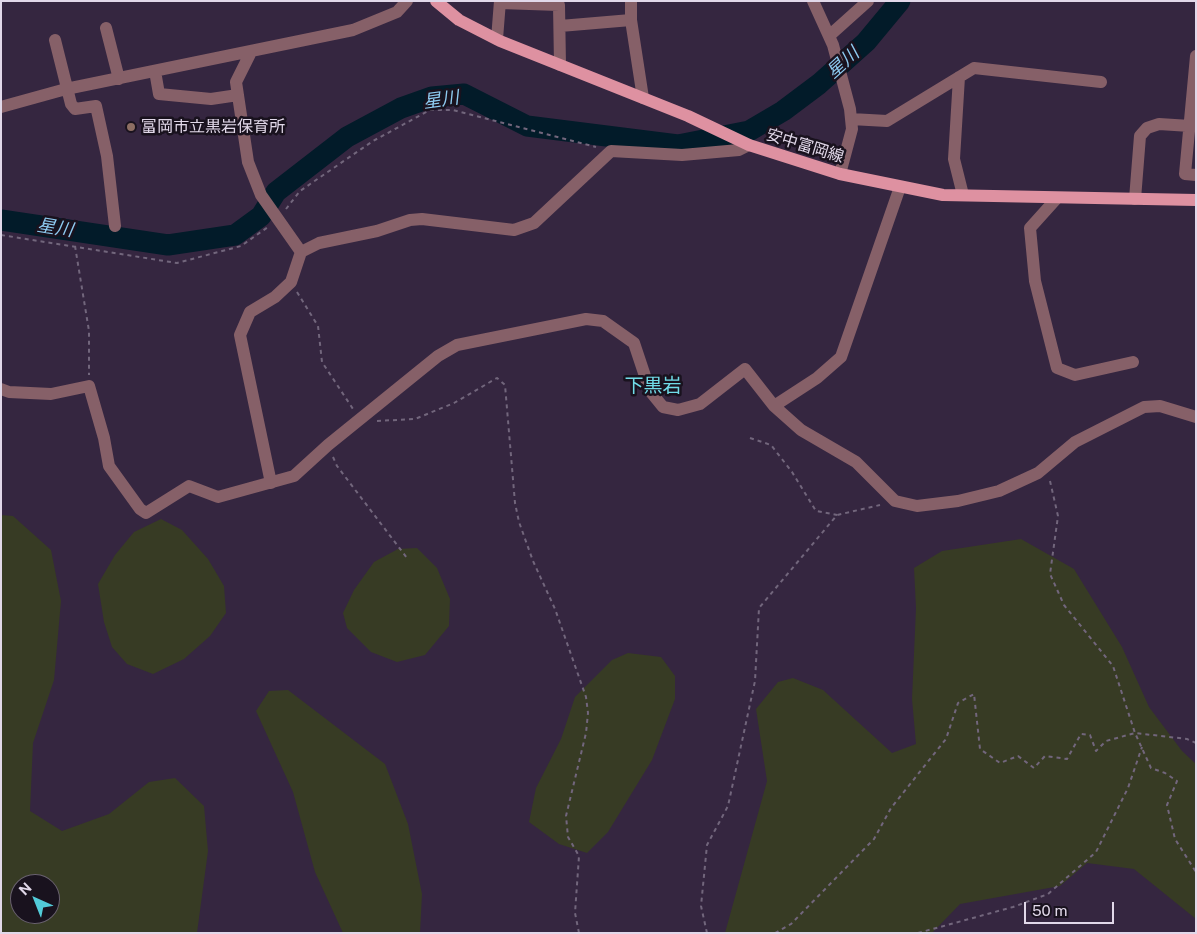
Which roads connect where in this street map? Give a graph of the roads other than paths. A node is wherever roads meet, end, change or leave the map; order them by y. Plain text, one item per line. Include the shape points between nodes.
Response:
1 (408, 1) edge
2 (436, 1) edge
3 (631, 1) edge
4 (813, 1) edge
5 (868, 1) edge
6 (500, 2) edge
7 (631, 20) junction
8 (560, 26) junction
9 (106, 28) dead end
10 (498, 39) junction
11 (55, 40) dead end
12 (831, 41) junction
13 (251, 52) junction
14 (1196, 56) edge
15 (560, 65) junction
16 (155, 71) junction
17 (959, 77) junction
18 (119, 79) junction
19 (1100, 82) dead end
20 (66, 89) junction
21 (238, 95) junction
22 (643, 98) junction
23 (1, 107) edge
24 (851, 119) junction
25 (1192, 119) edge
26 (746, 144) junction
27 (840, 174) junction
28 (1196, 175) edge
29 (900, 187) junction
30 (963, 195) junction
31 (1057, 198) junction
32 (1135, 199) junction
33 (1196, 200) edge
34 (115, 226) dead end
35 (301, 252) junction
36 (1133, 362) dead end
37 (1, 388) edge
38 (774, 406) junction
39 (1196, 417) edge
40 (271, 483) junction

1 - 13 street via 397,12 361,27
2 - 10 main road, 安中富岡線 via 459,20
3 - 7 street
4 - 12 street
5 - 12 street
6 - 8 street via 559,5
6 - 10 street
7 - 8 street
7 - 22 street
8 - 15 street
9 - 18 street
10 - 15 main road, 安中富岡線
11 - 20 street
12 - 24 street
13 - 16 street
13 - 21 street via 236,82
14 - 25 street
15 - 22 main road, 安中富岡線
16 - 18 street
16 - 21 street via 159,94 211,99
17 - 19 street via 974,68
17 - 24 street via 888,121
17 - 30 street via 954,159
18 - 20 street
20 - 23 street
20 - 34 street via 76,109 96,106 107,156
21 - 35 street via 248,162 261,195
22 - 26 main road, 安中富岡線
24 - 27 street
25 - 28 street via 1185,174
25 - 32 street via 1159,124 1147,128 1140,136
26 - 27 main road, 安中富岡線
26 - 35 street via 739,150 682,155 611,151 534,224 514,230 410,220 378,231 319,243
27 - 29 main road, 安中富岡線
29 - 30 main road, 安中富岡線 via 943,195
29 - 38 street via 841,357
30 - 31 main road, 安中富岡線
31 - 32 main road, 安中富岡線
31 - 36 street via 1030,228 1035,281 1057,368 1075,375
32 - 33 main road, 安中富岡線
35 - 40 street via 290,282 275,297 250,312 240,335
37 - 40 street via 8,392 51,394 89,386 109,466 146,513 189,486 218,497
38 - 39 street via 801,430 856,462 895,501 917,506 999,491 1038,473 1075,442 1144,407 1160,406
38 - 40 street via 745,369 700,404 678,410 663,407 650,391 634,343 603,321 586,319 457,345 438,356 294,476

